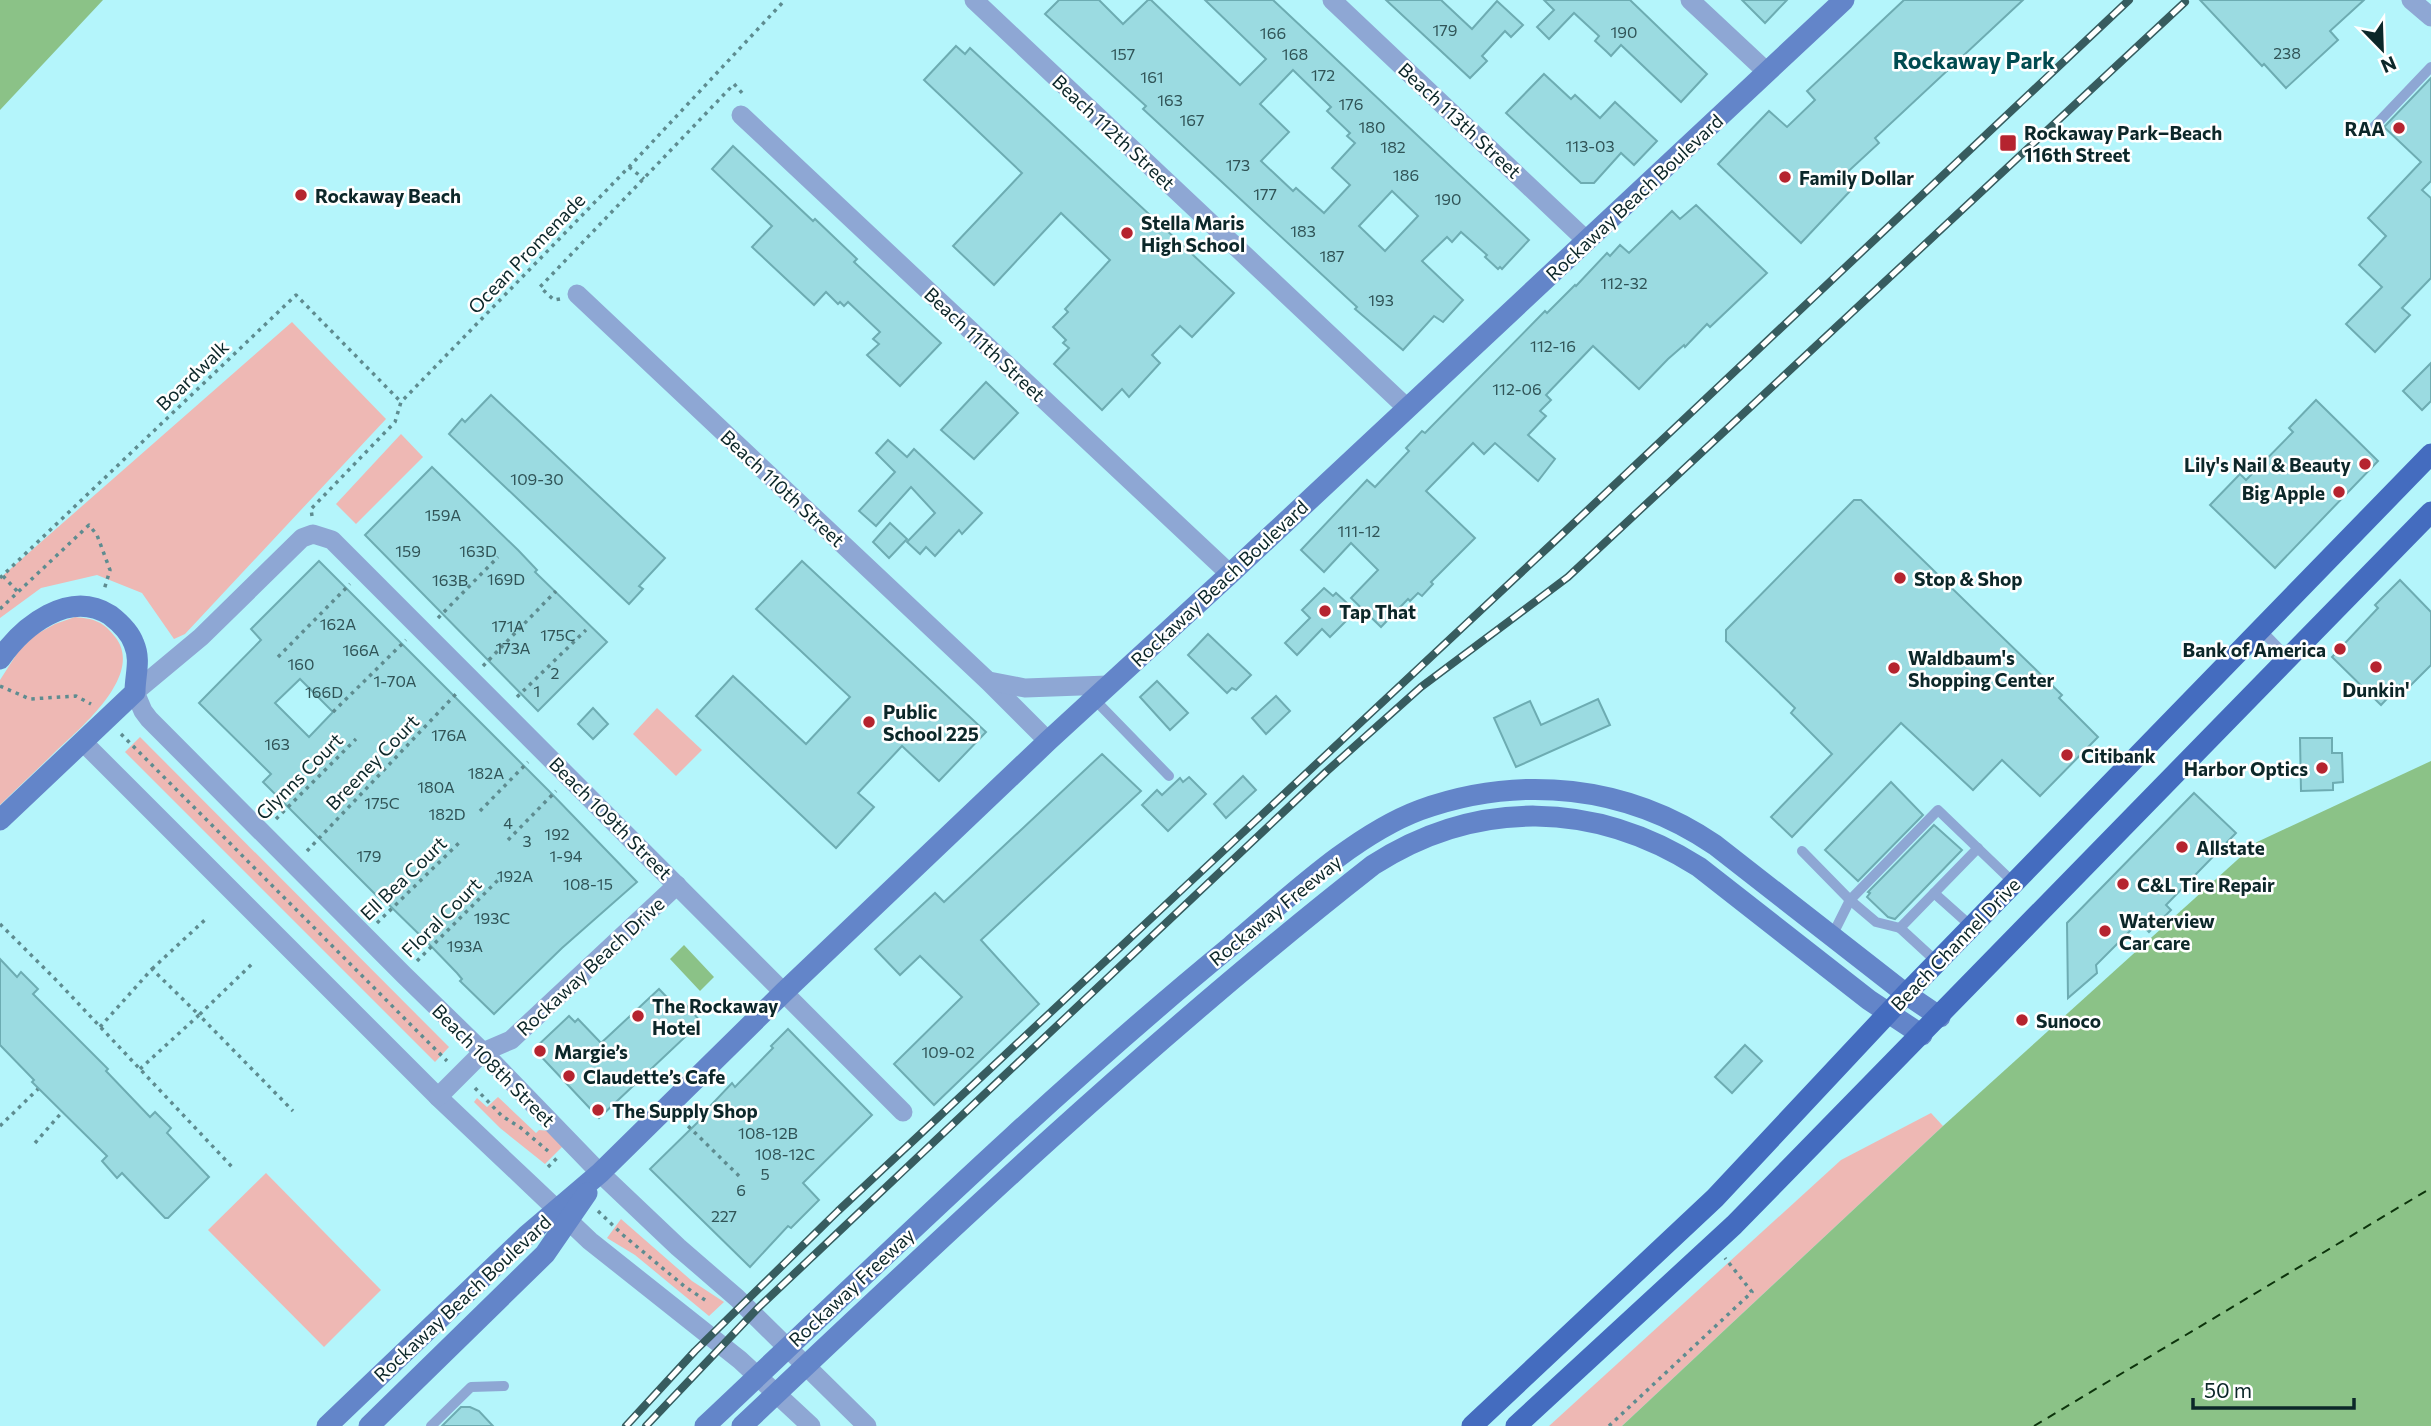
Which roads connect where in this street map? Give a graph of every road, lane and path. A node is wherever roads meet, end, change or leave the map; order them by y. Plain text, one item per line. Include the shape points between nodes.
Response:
1 (785, 0) edge
2 (974, 0) edge
3 (1332, 0) edge
4 (1690, 0) edge
5 (1844, 0) edge
6 (2412, 0) edge
7 (2431, 17) edge
8 (2431, 67) edge
9 (1767, 72) junction
10 (741, 115) joint
11 (2370, 131) dead end
12 (629, 167) junction
13 (644, 179) junction
14 (1587, 241) junction
15 (577, 294) joint
16 (401, 401) junction
17 (1407, 408) junction
18 (2431, 454) edge
19 (2431, 512) edge
20 (313, 534) junction
21 (498, 557) dead end
22 (364, 570) junction
23 (1230, 574) junction
24 (1, 576) edge
25 (556, 591) dead end
26 (18, 592) junction
27 (0, 609) edge
28 (99, 609) junction
29 (422, 629) junction
30 (2260, 629) junction
31 (586, 630) dead end
32 (278, 657) dead end
33 (0, 659) edge
34 (2289, 659) junction
35 (471, 678) junction
36 (988, 681) junction
37 (0, 685) edge
38 (135, 692) junction
39 (1101, 692) junction
40 (504, 710) junction
41 (333, 712) dead end
42 (106, 719) junction
43 (126, 739) dead end
44 (356, 739) dead end
45 (1048, 741) junction
46 (83, 742) junction
47 (542, 748) junction
48 (1170, 776) dead end
49 (570, 777) junction
50 (480, 811) dead end
51 (0, 820) edge
52 (262, 832) junction
53 (508, 840) dead end
54 (461, 841) dead end
55 (1978, 848) junction
56 (1802, 851) dead end
57 (294, 865) junction
58 (499, 879) dead end
59 (2014, 883) junction
60 (677, 885) junction
61 (1934, 893) junction
62 (1850, 901) junction
63 (208, 917) dead end
64 (0, 924) edge
65 (1971, 926) junction
66 (1900, 928) junction
67 (365, 935) junction
68 (1832, 936) junction
69 (1937, 962) junction
70 (253, 963) dead end
71 (152, 969) junction
72 (404, 975) junction
73 (784, 992) junction
74 (1906, 994) junction
75 (1888, 1013) junction
76 (199, 1015) junction
77 (1940, 1017) junction
78 (100, 1027) junction
79 (1922, 1035) junction
80 (484, 1052) junction
81 (140, 1069) junction
82 (461, 1074) junction
83 (38, 1088) dead end
84 (438, 1097) junction
85 (668, 1106) junction
86 (63, 1111) dead end
87 (293, 1111) dead end
88 (903, 1112) dead end
89 (0, 1126) edge
90 (35, 1143) dead end
91 (557, 1159) dead end
92 (233, 1168) dead end
93 (600, 1172) junction
94 (739, 1176) dead end
95 (585, 1196) junction
96 (613, 1211) dead end
97 (563, 1214) junction
98 (605, 1221) junction
99 (1714, 1245) junction
100 (713, 1306) dead end
101 (787, 1347) junction
102 (806, 1367) junction
103 (758, 1376) junction
104 (504, 1386) dead end
105 (778, 1393) junction
106 (327, 1426) edge
107 (369, 1426) edge
108 (431, 1426) edge
109 (705, 1426) edge
110 (742, 1426) edge
111 (811, 1426) edge
112 (867, 1426) edge
113 (1472, 1426) edge
114 (1517, 1426) edge
115 (1609, 1426) edge

1 - 12 path, Ocean Promenade
2 - 17 street, Beach 112th Street
3 - 14 street, Beach 113th Street
4 - 9 street
5 - 9 street, Rockaway Beach Boulevard
6 - 7 street
8 - 11 lane
9 - 14 street, Rockaway Beach Boulevard
10 - 13 path via 744,95 734,84
10 - 23 street, Beach 111th Street
12 - 13 path
12 - 16 path, Ocean Promenade
13 - 15 path via 540,288 554,300
14 - 17 street, Rockaway Beach Boulevard
15 - 36 street, Beach 110th Street
16 - 20 path, Ocean Promenade via 395,422 311,509
16 - 24 path, Boardwalk via 296,295
17 - 23 street, Rockaway Beach Boulevard
18 - 30 main road, Beach Channel Drive
19 - 34 main road, Beach Channel Drive
20 - 22 street, Beach 109th Street via 332,540
20 - 38 street via 293,545 201,637
21 - 29 path
22 - 29 street, Beach 109th Street
22 - 32 path
23 - 39 street, Rockaway Beach Boulevard
24 - 26 path
25 - 35 path, Breeney Court
26 - 27 path
26 - 28 path via 89,525 110,570
28 - 33 street via 76,606 43,617
28 - 38 street via 116,620 135,644
29 - 35 street, Beach 109th Street
29 - 41 path
30 - 34 lane
30 - 59 main road, Beach Channel Drive
31 - 40 path
34 - 77 main road, Beach Channel Drive
35 - 40 street, Beach 109th Street
35 - 57 path, Breeney Court
36 - 39 street
36 - 45 street, Beach 110th Street
37 - 42 path via 30,699 76,696
38 - 42 street
38 - 52 street, Beach 108th Street via 149,719
39 - 45 street, Rockaway Beach Boulevard
39 - 48 lane
40 - 47 street, Beach 109th Street
42 - 46 street
43 - 82 path, Beach 108th Street
44 - 52 path, Glynns Court
45 - 73 street, Rockaway Beach Boulevard
46 - 51 street
46 - 84 street
47 - 49 street, Beach 109th Street
47 - 50 path
49 - 53 path
49 - 60 street, Beach 109th Street
52 - 57 street, Beach 108th Street
54 - 67 path, Ell Bea Court
55 - 59 lane
55 - 61 lane
55 - 62 lane via 1938,810
56 - 62 lane
57 - 67 street, Beach 108th Street
58 - 72 path, Floral Court
59 - 65 main road, Beach Channel Drive
60 - 73 street, Beach 109th Street
60 - 80 street, Rockaway Beach Drive via 511,1040
61 - 65 lane
61 - 66 lane
62 - 66 lane via 1876,922
62 - 68 lane
63 - 71 path
64 - 78 path
65 - 69 main road, Beach Channel Drive
66 - 69 lane
67 - 72 street, Beach 108th Street
68 - 74 street, Rockaway Freeway
68 - 101 street, Rockaway Freeway via 1702,836 1627,802 1584,792 1521,788 1477,794 1417,811 1347,852 1151,1013 1033,1116
69 - 74 main road, Beach Channel Drive
70 - 76 path
71 - 76 path
71 - 78 path
72 - 80 street, Beach 108th Street
73 - 85 street, Rockaway Beach Boulevard
73 - 88 street, Beach 109th Street
74 - 75 main road, Beach Channel Drive
74 - 77 street, Rockaway Freeway
75 - 79 street, Rockaway Freeway
75 - 102 street, Rockaway Freeway via 1699,867 1643,837 1593,821 1541,816 1486,820 1449,829 1373,866 1139,1058
75 - 113 main road, Beach Channel Drive via 1715,1198
76 - 81 path
76 - 87 path
77 - 79 main road, Beach Channel Drive
78 - 81 path
79 - 99 main road, Beach Channel Drive
80 - 82 street, Rockaway Beach Drive
80 - 93 street, Beach 108th Street
81 - 92 path
82 - 84 street, Rockaway Beach Drive
82 - 91 path, Beach 108th Street via 502,1116
83 - 89 path
84 - 97 street
85 - 93 street, Rockaway Beach Boulevard
85 - 94 path
86 - 90 path
93 - 95 street, Rockaway Beach Boulevard
93 - 97 street, Rockaway Beach Boulevard
93 - 101 street, Beach 108th Street
95 - 97 street, Rockaway Beach Boulevard
95 - 98 path
96 - 98 path
97 - 103 street via 590,1241
97 - 106 street, Rockaway Beach Boulevard
97 - 107 street, Rockaway Beach Boulevard via 545,1254
98 - 100 path
99 - 114 main road, Beach Channel Drive
99 - 115 path via 1752,1292
101 - 102 street, Beach 108th Street
101 - 103 street, Rockaway Freeway
102 - 105 street, Rockaway Freeway
102 - 112 street, Beach 108th Street
103 - 105 street
103 - 109 street, Rockaway Freeway
104 - 108 lane via 471,1387
105 - 110 street, Rockaway Freeway
105 - 111 street

